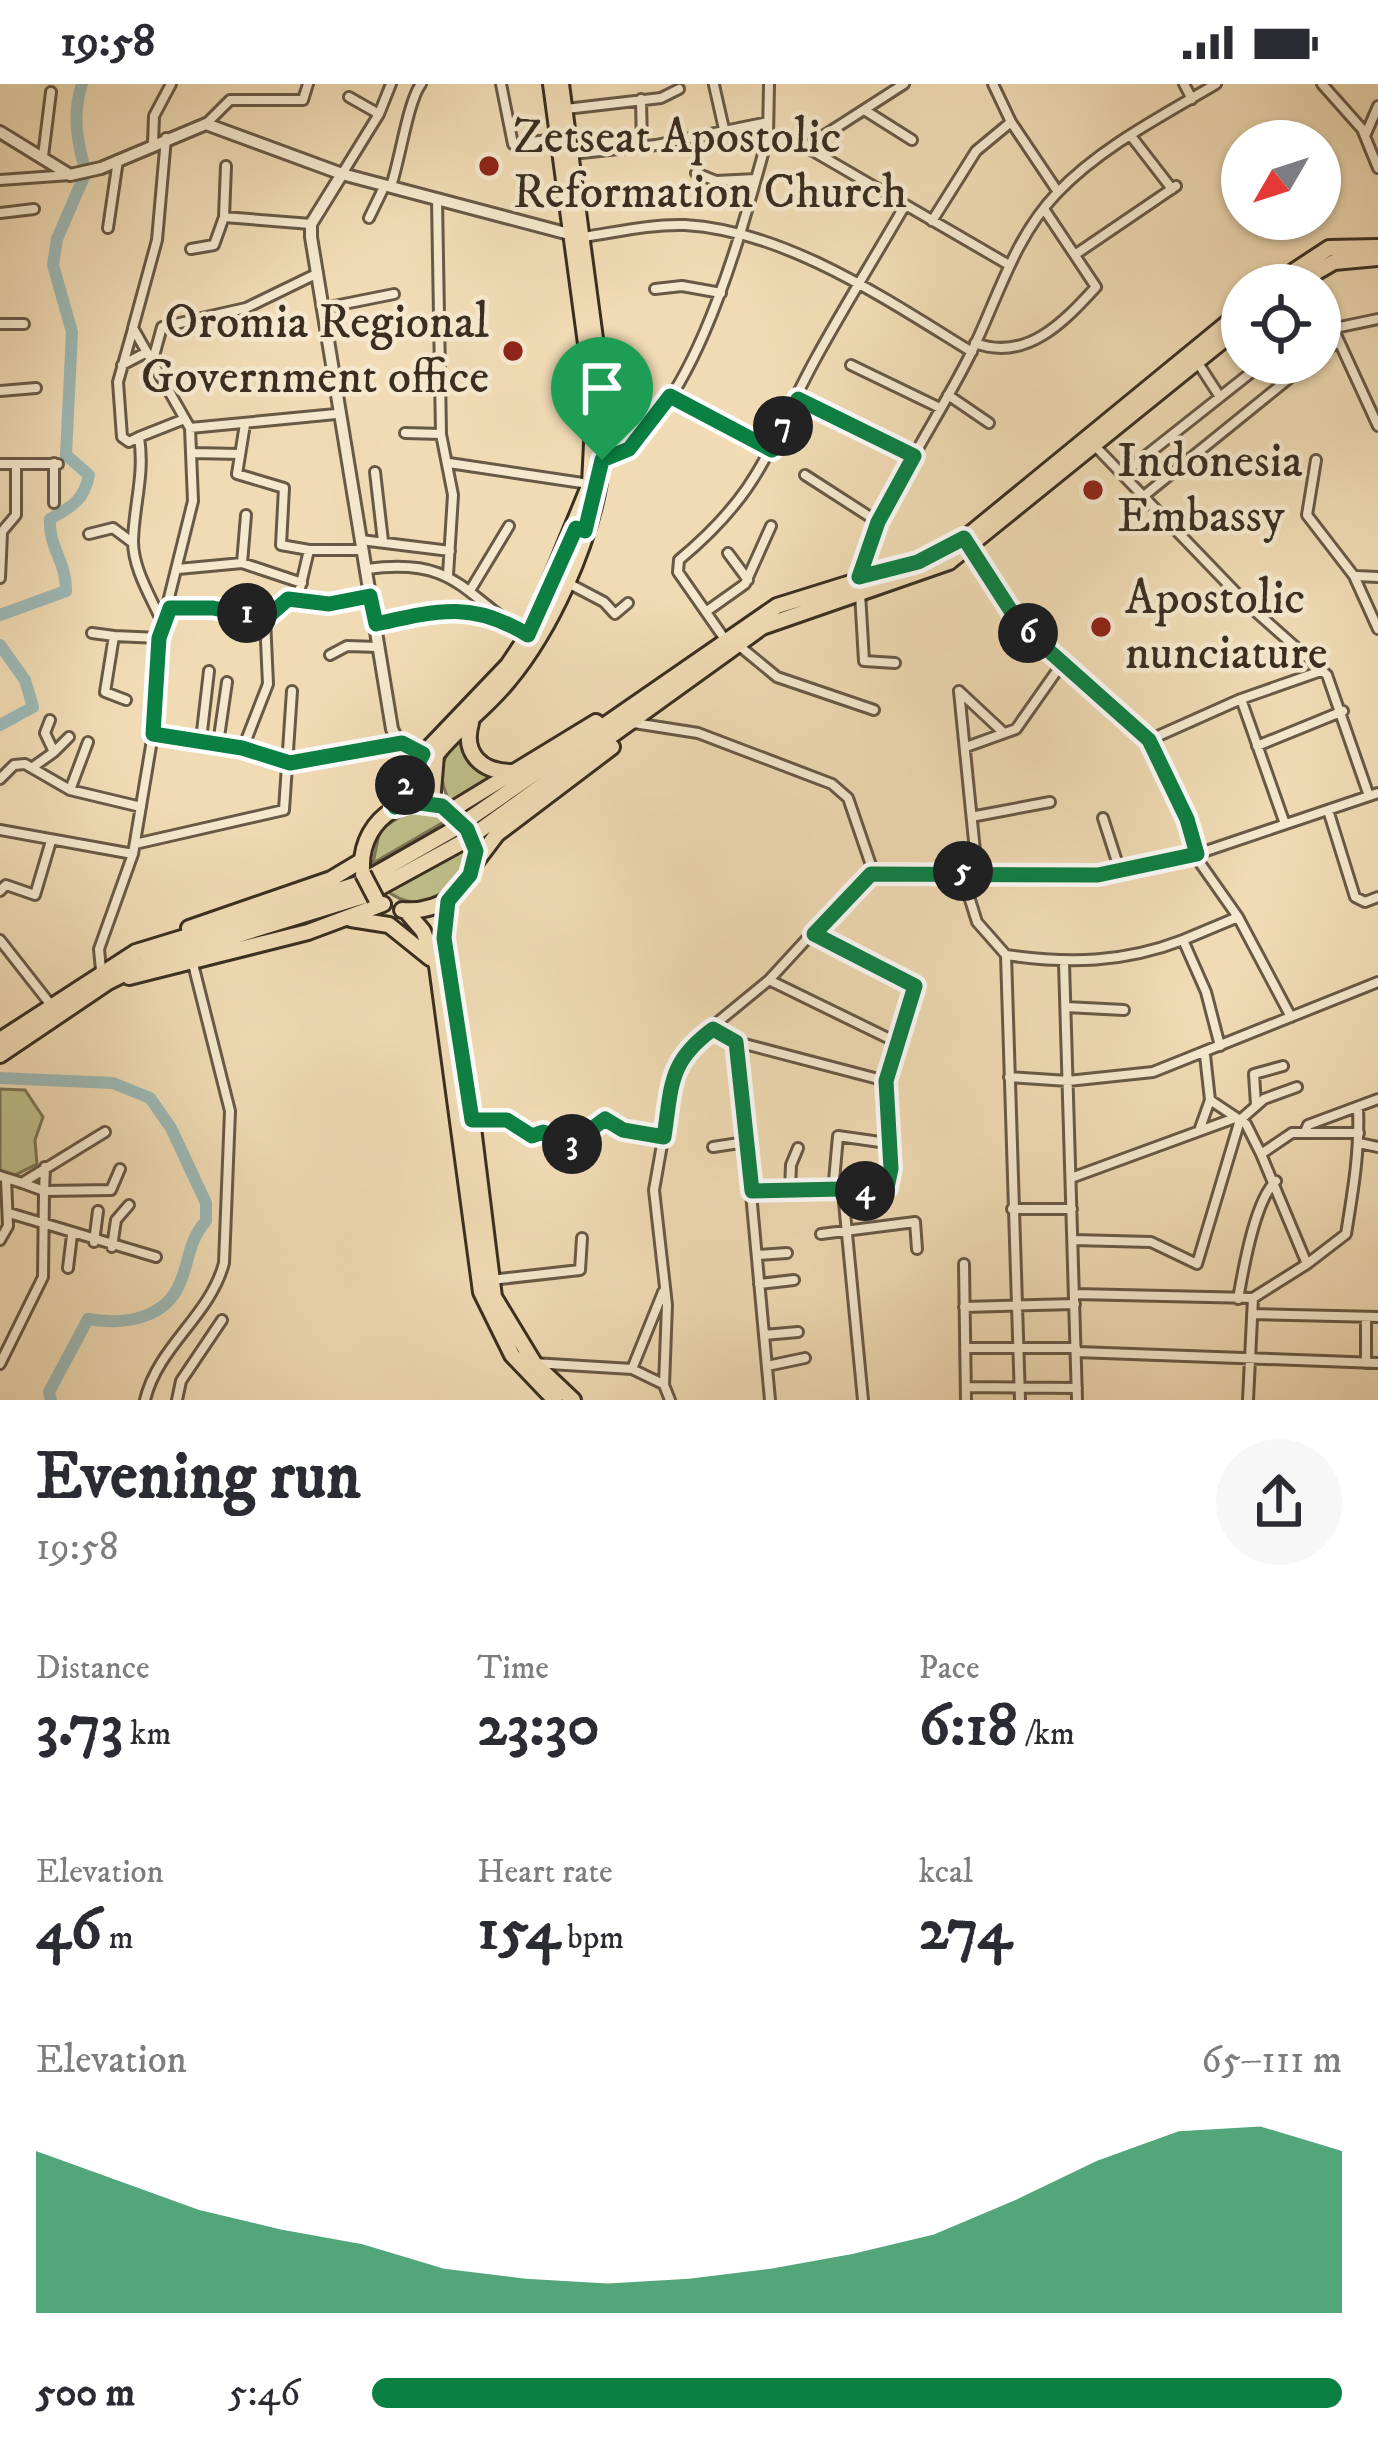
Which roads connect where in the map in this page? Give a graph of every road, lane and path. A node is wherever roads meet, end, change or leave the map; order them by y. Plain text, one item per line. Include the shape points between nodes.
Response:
1 (171, 84) edge
2 (245, 84) edge
3 (308, 84) edge
4 (391, 84) edge
5 (407, 84) edge
6 (421, 84) edge
7 (501, 84) edge
8 (551, 84) edge
9 (561, 84) edge
10 (769, 84) edge
11 (904, 84) edge
12 (993, 84) edge
13 (1184, 84) edge
14 (1216, 84) edge
15 (1322, 84) edge
16 (714, 85) edge
17 (679, 89) dead end
18 (52, 92) dead end
19 (412, 96) junction
20 (349, 97) dead end
21 (245, 98) junction
22 (641, 99) junction
23 (1192, 99) junction
24 (1378, 106) edge
25 (865, 110) junction
26 (379, 114) junction
27 (561, 114) junction
28 (768, 122) junction
29 (1011, 122) junction
30 (206, 124) junction
31 (724, 129) junction
32 (0, 132) edge
33 (1363, 132) junction
34 (166, 136) junction
35 (767, 136) junction
36 (1131, 136) junction
37 (558, 139) junction
38 (912, 140) dead end
39 (153, 143) junction
40 (642, 147) junction
41 (806, 147) junction
42 (571, 154) junction
43 (43, 156) junction
44 (118, 160) junction
45 (226, 166) dead end
46 (1378, 168) edge
47 (696, 173) dead end
48 (74, 174) junction
49 (342, 174) junction
50 (756, 178) junction
51 (0, 180) edge
52 (388, 186) junction
53 (1058, 192) junction
54 (437, 200) junction
55 (904, 207) junction
56 (34, 209) dead end
57 (1044, 209) junction
58 (0, 213) edge
59 (224, 217) junction
60 (369, 218) dead end
61 (932, 221) junction
62 (311, 224) junction
63 (108, 228) dead end
64 (739, 235) junction
65 (577, 236) junction
66 (1378, 247) edge
67 (191, 249) dead end
68 (1076, 254) junction
69 (1378, 258) edge
70 (1305, 264) edge
71 (1331, 264) edge
72 (1009, 265) junction
73 (318, 273) junction
74 (858, 286) junction
75 (655, 290) dead end
76 (721, 293) junction
77 (394, 294) dead end
78 (324, 308) junction
79 (1378, 319) edge
80 (0, 324) edge
81 (24, 324) dead end
82 (1341, 327) edge
83 (133, 328) junction
84 (1221, 329) edge
85 (1221, 342) edge
86 (1341, 345) edge
87 (974, 347) junction
88 (150, 355) junction
89 (1197, 362) junction
90 (122, 365) junction
91 (851, 365) dead end
92 (1236, 384) edge
93 (1282, 384) edge
94 (36, 388) dead end
95 (0, 391) edge
96 (948, 395) junction
97 (670, 396) junction
98 (1220, 397) junction
99 (798, 399) junction
100 (940, 408) junction
101 (336, 414) junction
102 (182, 420) junction
103 (1377, 421) edge
104 (989, 423) dead end
105 (245, 424) junction
106 (190, 428) junction
107 (404, 433) dead end
108 (441, 434) junction
109 (139, 437) junction
110 (1096, 446) junction
111 (772, 450) junction
112 (193, 453) junction
113 (239, 454) junction
114 (914, 456) junction
115 (602, 460) junction
116 (1316, 460) dead end
117 (448, 463) junction
118 (0, 464) edge
119 (16, 464) junction
120 (375, 472) dead end
121 (1124, 473) junction
122 (805, 475) dead end
123 (590, 484) junction
124 (1145, 495) junction
125 (54, 503) dead end
126 (246, 515) dead end
127 (878, 522) junction
128 (509, 526) dead end
129 (771, 526) dead end
130 (580, 530) junction
131 (1, 534) edge
132 (89, 534) dead end
133 (383, 541) junction
134 (133, 543) junction
135 (967, 544) junction
136 (362, 545) junction
137 (309, 550) junction
138 (451, 551) junction
139 (728, 554) dead end
140 (242, 563) junction
141 (178, 569) junction
142 (367, 569) junction
143 (448, 575) junction
144 (1354, 576) junction
145 (1378, 577) edge
146 (0, 578) edge
147 (748, 580) junction
148 (563, 581) junction
149 (302, 583) junction
150 (860, 584) junction
151 (471, 589) junction
152 (370, 596) junction
153 (298, 597) junction
154 (1378, 600) edge
155 (628, 603) dead end
156 (170, 608) junction
157 (706, 611) junction
158 (489, 612) junction
159 (1372, 612) junction
160 (265, 619) junction
161 (163, 623) junction
162 (376, 624) junction
163 (1378, 629) edge
164 (92, 633) dead end
165 (114, 636) junction
166 (159, 638) junction
167 (532, 638) junction
168 (730, 641) junction
169 (380, 646) junction
170 (329, 655) dead end
171 (895, 663) dead end
172 (1061, 664) junction
173 (1322, 670) junction
174 (209, 671) dead end
175 (227, 682) dead end
176 (292, 691) dead end
177 (1241, 699) junction
178 (125, 700) dead end
179 (874, 710) dead end
180 (1343, 711) junction
181 (473, 718) junction
182 (613, 718) junction
183 (50, 720) dead end
184 (632, 724) junction
185 (153, 734) junction
186 (1004, 734) junction
187 (69, 737) dead end
188 (202, 740) junction
189 (1149, 740) junction
190 (88, 742) dead end
191 (402, 743) junction
192 (218, 744) junction
193 (1257, 746) junction
194 (966, 747) junction
195 (242, 748) junction
196 (54, 752) junction
197 (423, 754) junction
198 (290, 763) junction
199 (33, 767) junction
200 (514, 772) junction
201 (0, 778) edge
202 (70, 790) junction
203 (1374, 795) edge
204 (1050, 802) dead end
205 (432, 803) junction
206 (141, 807) junction
207 (395, 807) junction
208 (1328, 810) junction
209 (454, 814) junction
210 (976, 817) junction
211 (1103, 818) dead end
212 (1286, 824) junction
213 (0, 830) edge
214 (51, 842) junction
215 (134, 849) junction
216 (1197, 854) junction
217 (475, 863) junction
218 (961, 871) junction
219 (977, 871) junction
220 (1120, 871) junction
221 (871, 874) junction
222 (368, 886) junction
223 (0, 892) edge
224 (1378, 897) edge
225 (448, 901) junction
226 (406, 911) junction
227 (1238, 916) junction
228 (346, 919) junction
229 (814, 934) junction
230 (175, 938) junction
231 (0, 940) edge
232 (1183, 940) junction
233 (1006, 955) junction
234 (1064, 963) junction
235 (193, 964) junction
236 (437, 966) junction
237 (101, 970) junction
238 (116, 977) junction
239 (770, 980) junction
240 (1378, 982) edge
241 (51, 1005) junction
242 (1066, 1007) junction
243 (1124, 1010) dead end
244 (1291, 1017) junction
245 (713, 1029) junction
246 (894, 1041) junction
247 (736, 1042) junction
248 (1220, 1046) junction
249 (3, 1048) edge
250 (1204, 1055) junction
251 (1283, 1066) dead end
252 (1009, 1077) junction
253 (886, 1081) junction
254 (1068, 1081) junction
255 (1298, 1087) dead end
256 (1378, 1099) edge
257 (1210, 1100) junction
258 (1256, 1106) junction
259 (1358, 1107) junction
260 (1237, 1119) junction
261 (472, 1120) junction
262 (1200, 1128) junction
263 (105, 1132) dead end
264 (1305, 1132) junction
265 (664, 1137) junction
266 (1359, 1138) junction
267 (746, 1142) junction
268 (887, 1143) junction
269 (1378, 1147) edge
270 (713, 1148) dead end
271 (798, 1148) dead end
272 (1261, 1154) junction
273 (44, 1167) junction
274 (120, 1169) dead end
275 (3, 1177) edge
276 (1071, 1178) junction
277 (1276, 1181) junction
278 (22, 1183) junction
279 (44, 1191) junction
280 (752, 1191) junction
281 (790, 1191) junction
282 (838, 1192) junction
283 (129, 1204) dead end
284 (1012, 1209) junction
285 (1072, 1209) junction
286 (98, 1211) dead end
287 (9, 1213) junction
288 (45, 1227) junction
289 (847, 1230) junction
290 (821, 1234) dead end
291 (72, 1235) junction
292 (581, 1238) dead end
293 (0, 1240) edge
294 (1073, 1240) junction
295 (94, 1241) junction
296 (112, 1247) junction
297 (916, 1249) dead end
298 (787, 1253) dead end
299 (757, 1255) junction
300 (156, 1257) dead end
301 (964, 1264) dead end
302 (1307, 1264) junction
303 (68, 1268) dead end
304 (490, 1280) junction
305 (794, 1280) dead end
306 (759, 1284) junction
307 (664, 1291) junction
308 (1252, 1298) junction
309 (1075, 1299) junction
310 (1238, 1299) junction
311 (1017, 1306) junction
312 (964, 1307) junction
313 (1252, 1314) junction
314 (1366, 1317) junction
315 (1378, 1317) edge
316 (222, 1320) dead end
317 (797, 1332) dead end
318 (764, 1335) junction
319 (965, 1348) junction
320 (1018, 1348) junction
321 (1077, 1350) junction
322 (805, 1358) dead end
323 (1248, 1358) junction
324 (1366, 1363) junction
325 (1378, 1363) edge
326 (0, 1364) edge
327 (528, 1365) junction
328 (767, 1366) junction
329 (632, 1369) junction
330 (664, 1385) junction
331 (966, 1387) junction
332 (1020, 1388) junction
333 (1077, 1388) junction
334 (145, 1400) edge
335 (176, 1400) edge
336 (555, 1400) edge
337 (573, 1400) edge
338 (670, 1400) edge
339 (770, 1400) edge
340 (863, 1400) edge
341 (966, 1400) edge
342 (1020, 1400) edge
343 (1077, 1400) edge
344 (1248, 1400) edge

1 - 39 street via 154,116
2 - 21 street
3 - 21 street via 302,100
4 - 26 street
5 - 19 street
6 - 19 street
7 - 37 street via 513,144
8 - 27 main road
9 - 27 main road
10 - 28 street
11 - 25 street
12 - 29 street
13 - 23 street
14 - 23 street
15 - 33 street
16 - 31 street
17 - 22 street
18 - 43 street
19 - 52 street via 407,140
20 - 26 street
21 - 30 street via 225,103
22 - 27 street
22 - 40 street
23 - 36 street
24 - 33 street
25 - 38 street
25 - 41 street
26 - 49 street
27 - 37 main road
27 - 42 main road
28 - 31 street
28 - 35 street
29 - 53 street
29 - 61 street via 976,151
30 - 34 street
30 - 49 street
31 - 40 street
32 - 43 street
33 - 46 street
34 - 39 street
34 - 83 street via 157,239
35 - 41 street
35 - 50 street
36 - 53 street
36 - 68 street via 1174,187
37 - 65 main road
39 - 44 street
40 - 42 street
41 - 55 street
42 - 65 main road
43 - 48 street
44 - 48 street
44 - 63 street
45 - 59 street
47 - 50 street via 716,181
48 - 51 street
49 - 52 street
49 - 62 street
50 - 64 street
52 - 54 street
52 - 60 street
53 - 57 street
54 - 65 street
54 - 108 street
55 - 61 street
55 - 74 street
56 - 58 street
57 - 68 street
57 - 72 street
59 - 62 street
59 - 67 street via 214,245
61 - 72 street
62 - 73 street
64 - 65 street via 684,225
64 - 74 street
64 - 76 street
65 - 115 main road via 599,367
65 - 123 main road via 594,404
66 - 70 main road via 1330,248
68 - 87 street via 1096,286 1030,346
69 - 71 main road
72 - 87 street
73 - 78 street
73 - 88 street via 245,308 163,327
74 - 87 street
74 - 99 street
75 - 76 street
76 - 97 street
77 - 78 street
78 - 101 street
79 - 82 street
80 - 81 street
83 - 88 street
83 - 90 street
84 - 135 main road
85 - 89 main road
86 - 103 street
87 - 96 street
88 - 90 street
88 - 102 street
89 - 98 street
89 - 110 main road
90 - 109 street via 122,437
91 - 100 street
92 - 98 street
93 - 124 street
94 - 95 street
96 - 100 street
96 - 104 street
97 - 111 street
97 - 115 street via 629,449
98 - 121 street
99 - 111 street
99 - 114 street
100 - 114 street
101 - 105 street
101 - 136 street
102 - 106 street
102 - 109 street
105 - 106 street
105 - 113 street
106 - 112 street
107 - 108 street
108 - 117 street
109 - 134 street via 144,470
110 - 121 street
110 - 135 main road
111 - 157 street via 726,521 679,560 678,572
112 - 113 street
112 - 141 street via 193,501
113 - 137 street via 237,474 284,488 282,547
114 - 127 street
115 - 130 main road
116 - 144 street via 1305,510
117 - 123 street
117 - 138 street
118 - 119 street
119 - 125 street via 56,464
119 - 131 street via 16,515
120 - 133 street
121 - 124 street
122 - 127 street
123 - 130 main road
124 - 173 street
126 - 140 street
127 - 150 street
128 - 151 street
129 - 147 street
130 - 148 main road
130 - 167 main road
131 - 146 street
132 - 134 street via 113,528
133 - 136 street
133 - 138 street
134 - 161 street
135 - 150 main road
135 - 172 street via 1020,625
136 - 137 street
136 - 142 street
137 - 149 street
138 - 143 street
139 - 147 street
140 - 141 street
140 - 149 street
141 - 156 street
142 - 143 street via 408,564
142 - 152 street
143 - 151 street
144 - 145 street
144 - 159 street
147 - 157 street
148 - 155 street via 615,614
148 - 167 main road
149 - 153 street
150 - 168 main road via 777,606
150 - 171 street via 864,661
151 - 158 street
152 - 153 street via 329,604
152 - 162 street
153 - 160 street
154 - 159 street
156 - 160 street
156 - 161 street
157 - 168 street
158 - 162 street
158 - 167 street
159 - 163 street
160 - 195 street via 268,684
161 - 166 street
162 - 169 street
164 - 165 street
165 - 166 street
165 - 178 street via 105,692
166 - 185 street
167 - 181 main road via 509,681
167 - 197 main road
168 - 179 street via 776,677
168 - 182 main road
168 - 184 main road
169 - 170 street
169 - 191 street via 392,729
172 - 186 street via 1027,718
172 - 189 street
173 - 177 street
173 - 180 street
174 - 188 street
175 - 192 street
176 - 198 street
177 - 189 street
177 - 193 street
180 - 193 street
180 - 203 street
181 - 200 main road via 468,736 477,761
181 - 205 main road via 436,755
182 - 200 main road via 572,732
182 - 222 main road
183 - 196 street via 45,733
184 - 217 main road via 496,834
184 - 221 street via 698,733 832,784 854,812
184 - 222 main road via 468,839
185 - 188 street
185 - 206 street
186 - 194 street
186 - 194 street via 959,691
187 - 196 street
188 - 192 street
189 - 216 street
190 - 202 street
191 - 197 street
191 - 198 street
192 - 195 street
193 - 212 street
194 - 210 street
195 - 198 street
196 - 199 street
197 - 207 main road
198 - 215 street via 281,813
199 - 201 street via 14,765
199 - 202 street
200 - 209 main road
202 - 206 street
203 - 208 street
204 - 210 street
205 - 207 main road
205 - 209 main road
206 - 215 street
207 - 222 main road via 369,837
208 - 212 street
208 - 224 street via 1355,897
209 - 217 main road, bridge via 474,843
210 - 219 street
211 - 220 street
212 - 216 street
213 - 214 street
214 - 215 street
214 - 223 street via 35,895 6,885
215 - 237 street via 99,949
216 - 220 street
216 - 227 street
217 - 225 main road
218 - 219 street
218 - 221 street
218 - 233 street via 977,922
219 - 220 street
221 - 229 street
222 - 226 main road
222 - 228 main road
222 - 230 main road
222 - 230 main road via 331,879 211,917
222 - 238 main road
225 - 226 main road
225 - 261 main road via 445,950
226 - 236 main road
227 - 232 street
227 - 244 street
228 - 235 main road
228 - 236 main road via 404,933
229 - 239 street
229 - 246 street via 912,981 915,992
230 - 237 main road
231 - 241 street
232 - 234 street via 1138,956
232 - 248 street
233 - 234 street
233 - 252 street
234 - 242 street
235 - 238 main road
235 - 334 street via 230,1111 224,1263 160,1360
236 - 327 main road via 476,1270 496,1330
237 - 241 main road
238 - 249 main road
239 - 245 street
239 - 246 street
240 - 244 street
241 - 249 main road
242 - 243 street
242 - 254 street
244 - 248 street
245 - 247 street
245 - 265 street via 676,1065
246 - 253 street
247 - 253 street
247 - 267 street
248 - 250 street
250 - 254 street via 1153,1072
250 - 257 street
251 - 258 street via 1254,1074
252 - 254 street
252 - 284 street
253 - 268 street
254 - 276 street
255 - 258 street
256 - 259 street
257 - 260 street
257 - 262 street
258 - 260 street
259 - 264 street
259 - 266 street
260 - 262 street
260 - 272 street
260 - 294 street via 1197,1264 1151,1242
261 - 265 street via 507,1120 532,1136 543,1132 571,1144 605,1119
261 - 304 main road
262 - 276 street
263 - 273 street
264 - 266 street
264 - 272 street
265 - 307 street via 654,1190
266 - 269 street
266 - 302 street via 1346,1234
267 - 270 street
267 - 280 street
268 - 282 street via 887,1188
268 - 282 street via 838,1136
271 - 281 street
272 - 277 street
273 - 278 street
273 - 279 street
274 - 279 street via 107,1193
275 - 278 street
275 - 287 street
276 - 285 street
277 - 302 street
277 - 310 street
278 - 279 street
279 - 288 street
280 - 281 street
280 - 299 street
281 - 282 street
282 - 289 street
283 - 296 street via 116,1220
284 - 285 street
284 - 311 street
285 - 294 street
286 - 295 street
287 - 288 street
287 - 293 street
288 - 291 street
288 - 326 street via 43,1277
289 - 290 street
289 - 297 street via 915,1222
289 - 340 street
291 - 295 street
291 - 303 street
292 - 304 street via 580,1270
294 - 309 street
295 - 296 street
296 - 300 street
298 - 299 street
299 - 306 street
301 - 312 street
302 - 308 street
304 - 327 main road
305 - 306 street
306 - 318 street
307 - 329 street
307 - 330 street
308 - 310 street
308 - 313 street
309 - 310 street
309 - 311 street
309 - 321 street
311 - 312 street
311 - 320 street
312 - 319 street
313 - 314 street
313 - 323 street
314 - 315 street
314 - 324 street
316 - 335 street
317 - 318 street
318 - 328 street
319 - 320 street
319 - 331 street
320 - 321 street
320 - 332 street
321 - 323 street
321 - 333 street
322 - 328 street
323 - 324 street
323 - 344 street
324 - 325 street
327 - 329 street
327 - 336 main road
327 - 337 main road
328 - 339 street
329 - 330 street
330 - 338 street
331 - 332 street
331 - 341 street
332 - 333 street
332 - 342 street
333 - 343 street

